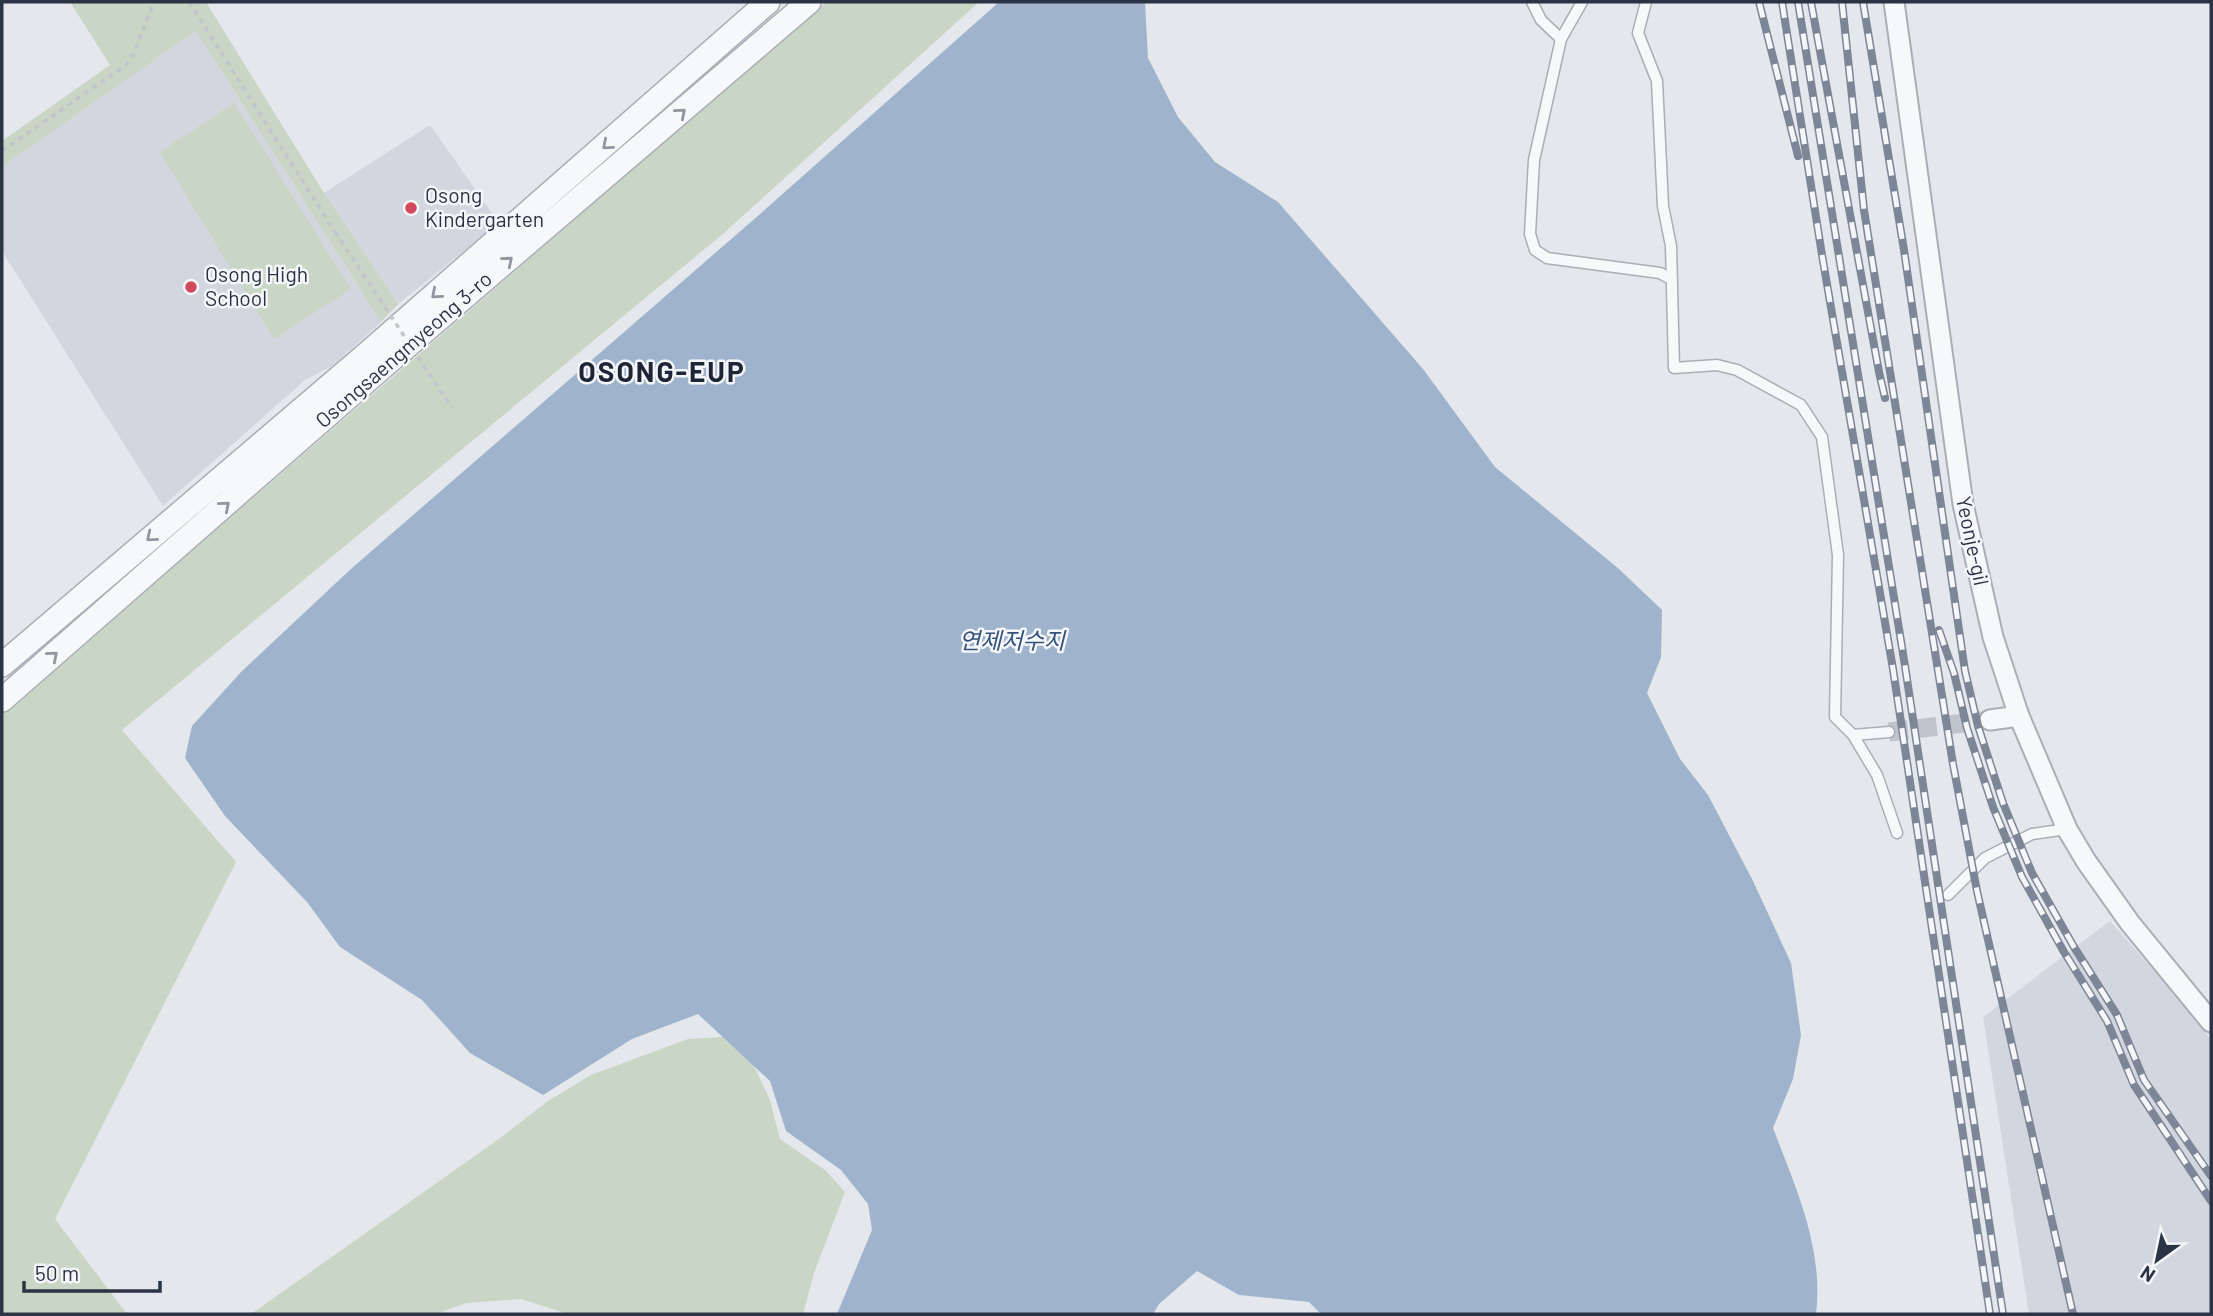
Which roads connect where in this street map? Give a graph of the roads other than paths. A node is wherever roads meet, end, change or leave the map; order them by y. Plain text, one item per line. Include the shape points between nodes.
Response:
1 (768, 2) edge
2 (809, 2) edge
3 (1532, 2) edge
4 (1582, 2) edge
5 (1646, 2) edge
6 (1894, 2) edge
7 (1561, 39) junction
8 (1671, 279) junction
9 (2, 665) edge
10 (2, 700) edge
11 (2019, 716) junction
12 (1990, 720) tunnel mouth
13 (1889, 732) tunnel mouth
14 (1853, 735) junction
15 (2067, 829) junction
16 (1897, 833) dead end
17 (1948, 894) dead end
18 (2211, 1022) edge

1 -> 9 street, Osongsaengmyeong 3-ro via 369,352
10 -> 2 street, Osongsaengmyeong 3-ro
3 - 7 lane via 1541,20
4 - 7 lane
5 - 8 lane via 1639,33 1657,80
6 - 11 street, Yeonje-gil via 1963,504 1993,637
7 - 8 lane via 1534,160 1530,234 1535,250 1546,258
8 - 14 lane via 1674,368 1717,365 1737,370 1801,405 1822,437 1838,555 1835,717
11 - 12 street
11 - 15 street, Yeonje-gil
13 - 14 lane
14 - 16 lane via 1877,775
15 - 17 lane via 2032,834 1985,858
15 - 18 street, Yeonje-gil via 2130,923

